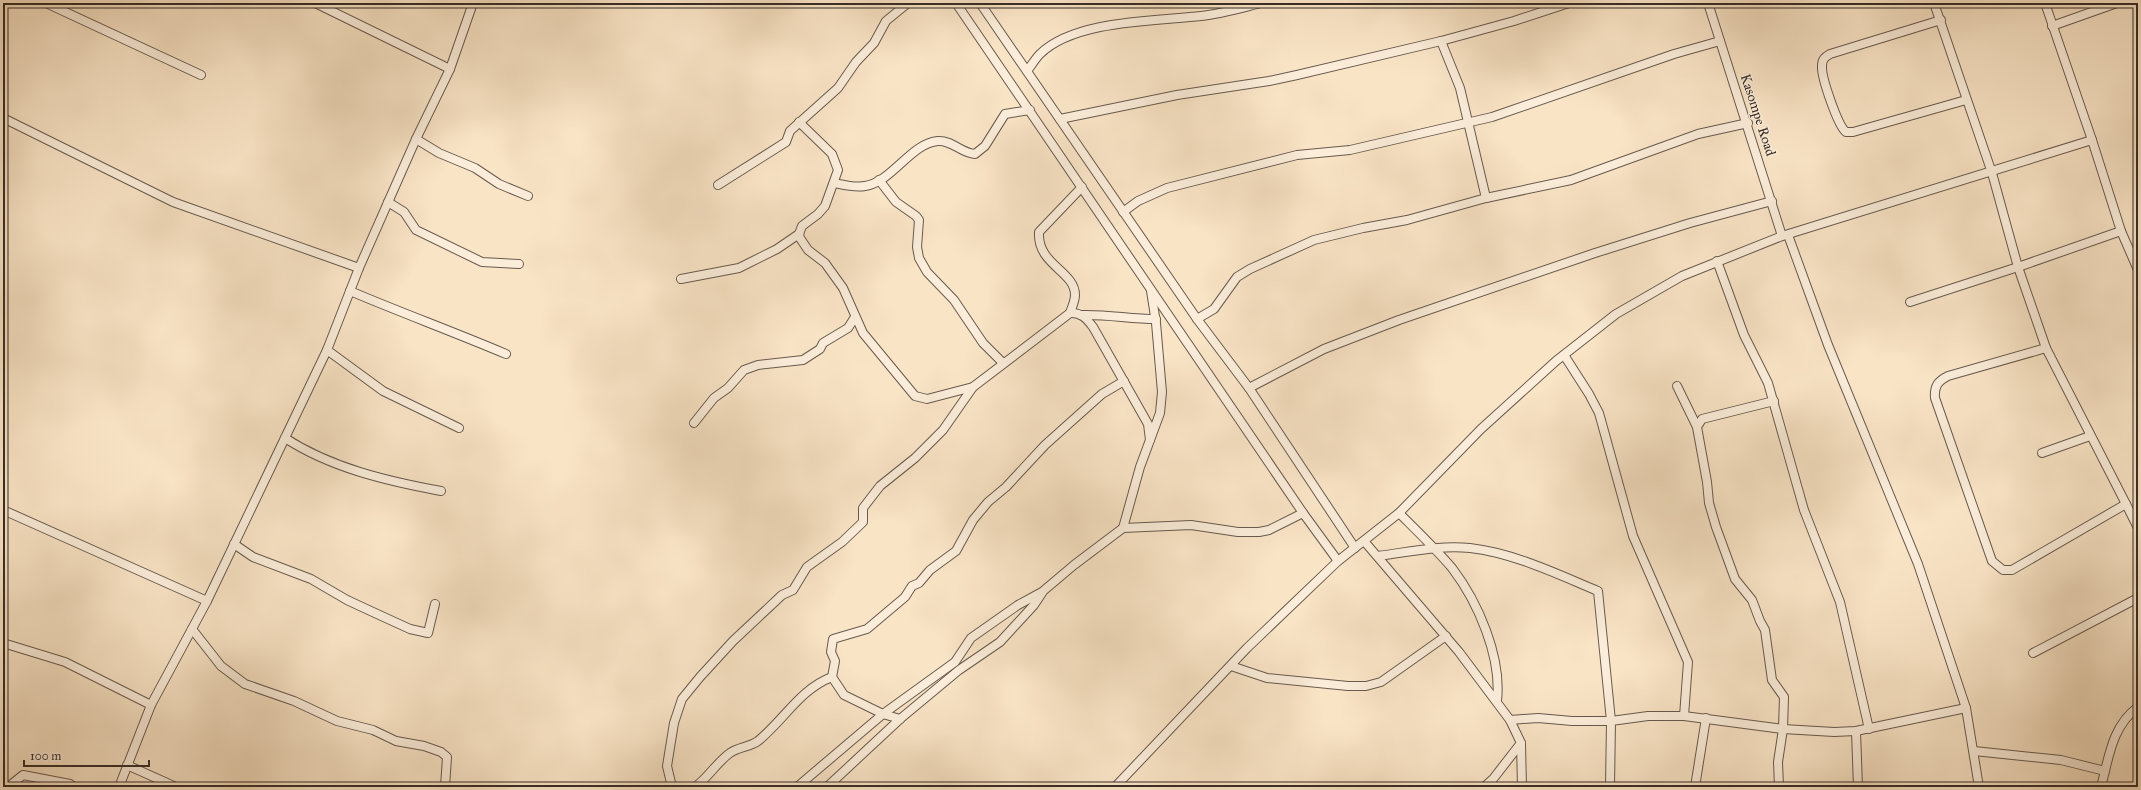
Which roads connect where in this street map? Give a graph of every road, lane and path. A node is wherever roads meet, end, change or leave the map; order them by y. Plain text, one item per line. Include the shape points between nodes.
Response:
1 (46, 3) edge
2 (315, 3) edge
3 (473, 3) edge
4 (908, 3) edge
5 (956, 3) edge
6 (980, 3) edge
7 (1261, 3) edge
8 (1569, 3) edge
9 (1708, 3) edge
10 (1934, 3) edge
11 (2045, 3) edge
12 (2117, 3) edge
13 (1941, 20) junction
14 (2052, 26) junction
15 (1441, 41) junction
16 (1720, 41) junction
17 (450, 69) junction
18 (1027, 71) junction
19 (202, 75) dead end
20 (1966, 100) junction
21 (1030, 110) junction
22 (3, 118) edge
23 (1060, 119) junction
24 (799, 122) junction
25 (1748, 123) junction
26 (1469, 124) junction
27 (416, 139) junction
28 (2092, 140) junction
29 (1992, 173) junction
30 (879, 180) junction
31 (834, 184) junction
32 (718, 185) dead end
33 (1082, 187) junction
34 (528, 196) dead end
35 (1486, 198) junction
36 (1772, 201) junction
37 (388, 202) junction
38 (1123, 212) junction
39 (2121, 231) junction
40 (799, 234) junction
41 (1785, 235) junction
42 (1717, 261) junction
43 (519, 264) dead end
44 (2018, 267) junction
45 (359, 268) junction
46 (2138, 270) edge
47 (681, 279) dead end
48 (1150, 288) junction
49 (350, 291) junction
50 (1910, 302) dead end
51 (1070, 313) junction
52 (1081, 315) junction
53 (855, 317) junction
54 (1156, 319) junction
55 (1197, 320) junction
56 (2046, 348) junction
57 (327, 350) junction
58 (506, 354) dead end
59 (1564, 355) junction
60 (1003, 363) junction
61 (1124, 381) junction
62 (1677, 386) dead end
63 (973, 387) junction
64 (1249, 388) junction
65 (1774, 401) junction
66 (694, 423) dead end
67 (1697, 427) junction
68 (459, 428) dead end
69 (2090, 436) junction
70 (285, 438) junction
71 (1150, 440) junction
72 (2042, 453) dead end
73 (440, 491) dead end
74 (2126, 504) junction
75 (3, 510) edge
76 (1303, 513) junction
77 (1399, 513) junction
78 (1123, 528) junction
79 (2138, 528) edge
80 (1364, 541) junction
81 (234, 544) junction
82 (1355, 548) junction
83 (1433, 548) junction
84 (1378, 556) junction
85 (1338, 561) junction
86 (1042, 592) junction
87 (2138, 598) edge
88 (207, 602) junction
89 (435, 604) dead end
90 (192, 629) junction
91 (1446, 636) junction
92 (3, 643) edge
93 (2033, 653) dead end
94 (1231, 666) junction
95 (832, 677) junction
96 (1497, 701) junction
97 (151, 705) junction
98 (2138, 707) edge
99 (1966, 708) junction
100 (883, 714) junction
101 (1684, 716) junction
102 (1706, 718) junction
103 (900, 719) junction
104 (1510, 720) junction
105 (1611, 721) junction
106 (1869, 728) junction
107 (1783, 729) junction
108 (1856, 731) junction
109 (1522, 744) junction
110 (1974, 751) junction
111 (128, 765) junction
112 (2105, 771) junction
113 (8, 787) edge
114 (74, 787) edge
115 (119, 787) edge
116 (176, 787) edge
117 (445, 787) edge
118 (672, 787) edge
119 (695, 787) edge
120 (797, 787) edge
121 (826, 787) edge
122 (1115, 787) edge
123 (1484, 787) edge
124 (1522, 787) edge
125 (1610, 787) edge
126 (1695, 787) edge
127 (1779, 787) edge
128 (1858, 787) edge
129 (1979, 787) edge
130 (2101, 787) edge

1 - 19 street
2 - 17 street
3 - 17 street
4 - 24 street via 886,21 874,43 835,91
5 - 21 street
6 - 18 street
7 - 18 street via 1212,14 1115,25 1071,36 1053,44 1040,54
8 - 15 street
9 - 16 street, Kasompe Road
10 - 13 street
11 - 14 street
12 - 14 street
13 - 20 street
13 - 20 street via 1830,54 1823,59 1821,67 1831,100 1840,128 1846,132
14 - 28 street
15 - 23 street via 1269,82 1176,95
15 - 26 street via 1460,88
16 - 25 street, Kasompe Road
16 - 26 street via 1674,54 1521,109
17 - 27 street
18 - 23 street
20 - 29 street
21 - 30 street via 1006,114 985,146 975,154 964,152 951,143 930,143
21 - 33 street
22 - 45 street via 173,202
23 - 38 street
24 - 31 street via 832,154 838,170
24 - 32 street via 790,131 786,142
25 - 35 street via 1698,134 1571,180
25 - 36 street, Kasompe Road
26 - 35 street
26 - 38 street via 1350,150 1297,155 1167,188 1138,201
27 - 34 street via 439,153 475,168 499,184
27 - 37 street
28 - 29 street
28 - 39 street
29 - 41 street
29 - 44 street
30 - 31 street via 865,186
30 - 60 street via 896,202 919,220 917,247 919,258 927,272 954,300 983,343
31 - 40 street via 825,206 802,226
33 - 48 street
33 - 51 street via 1039,232 1044,255 1064,274 1074,291
35 - 55 street via 1407,220 1314,240 1237,277 1214,309
36 - 41 street, Kasompe Road
36 - 64 street via 1690,223 1595,253 1399,320 1324,350
37 - 43 street via 404,212 416,230 482,262
37 - 45 street
38 - 55 street
39 - 44 street
39 - 46 street
40 - 47 street via 739,268
40 - 53 street via 808,250 825,263 843,288
41 - 42 street
41 - 99 street, Kasompe Road via 1918,564
42 - 59 street via 1682,276 1616,314
42 - 65 street via 1744,335
44 - 50 street
44 - 56 street
45 - 49 street
48 - 54 street
48 - 76 street
49 - 57 street
49 - 58 street
51 - 52 street
51 - 60 street
52 - 54 street via 1106,314 1133,319
52 - 61 street via 1093,327
53 - 63 street via 863,333 915,396 927,399
53 - 66 street via 848,328 823,343 820,350 803,360 758,365 744,370 728,388 714,398
54 - 71 street via 1162,392 1160,413
55 - 64 street
56 - 69 street
56 - 74 street via 1948,376 1938,381 1934,390 1992,561 2003,570 2012,570
57 - 68 street via 383,391
57 - 70 street
59 - 77 street via 1481,429
59 - 101 street via 1599,413 1633,536 1688,662
60 - 63 street
61 - 71 street via 1148,424
61 - 95 street via 1102,394 1045,445 1006,487 988,502 973,520 956,551 930,570 867,629 833,640 831,652 835,661
62 - 67 street
63 - 118 street via 943,430 915,458 880,486 863,508 863,522 842,542 807,567 793,590 782,595 733,641 682,699 674,723 667,766
64 - 82 street
65 - 67 street via 1702,419
65 - 106 street via 1804,510 1840,602
67 - 107 street via 1709,503 1716,527 1735,579 1752,600 1765,630 1772,680 1784,697
69 - 72 street
69 - 74 street
70 - 73 street via 299,447 360,472
70 - 81 street
71 - 78 street
74 - 79 street
75 - 88 street
76 - 78 street via 1269,530 1259,532 1238,532 1191,525
76 - 85 street
77 - 80 street
77 - 83 street
78 - 86 street
80 - 82 street
80 - 84 street
81 - 88 street
81 - 89 street via 253,557 311,579 347,600 410,629 428,633
82 - 85 street
83 - 84 street
83 - 96 street via 1468,592 1484,628 1496,661 1499,683
83 - 105 street via 1488,551 1550,571 1598,591
84 - 91 street
85 - 94 street
86 - 100 street via 1018,605 971,638 955,662
86 - 103 street via 1034,605 1000,642 959,670
87 - 93 street
88 - 90 street
90 - 97 street
90 - 117 street via 222,666 245,684 294,701 337,721 373,730 396,741 440,752 447,757
91 - 94 street via 1381,682 1366,686 1267,678
91 - 96 street
92 - 97 street via 65,662
94 - 122 street
95 - 100 street via 844,695
95 - 119 street via 818,682 802,695 782,719 757,742 730,752
96 - 104 street
97 - 111 street
98 - 112 street via 2118,728
99 - 106 street
99 - 110 street, Kasompe Road
100 - 103 street
100 - 120 street
101 - 102 street
101 - 105 street via 1648,716
102 - 107 street
102 - 126 street
103 - 121 street
104 - 105 street via 1538,718
104 - 109 street
105 - 125 street
106 - 108 street
107 - 108 street
107 - 127 street via 1778,762
108 - 128 street
109 - 123 street
109 - 124 street
110 - 112 street via 2061,760
110 - 129 street, Kasompe Road
111 - 115 street
111 - 116 street
112 - 130 street
113 - 114 street via 23,775 70,784

